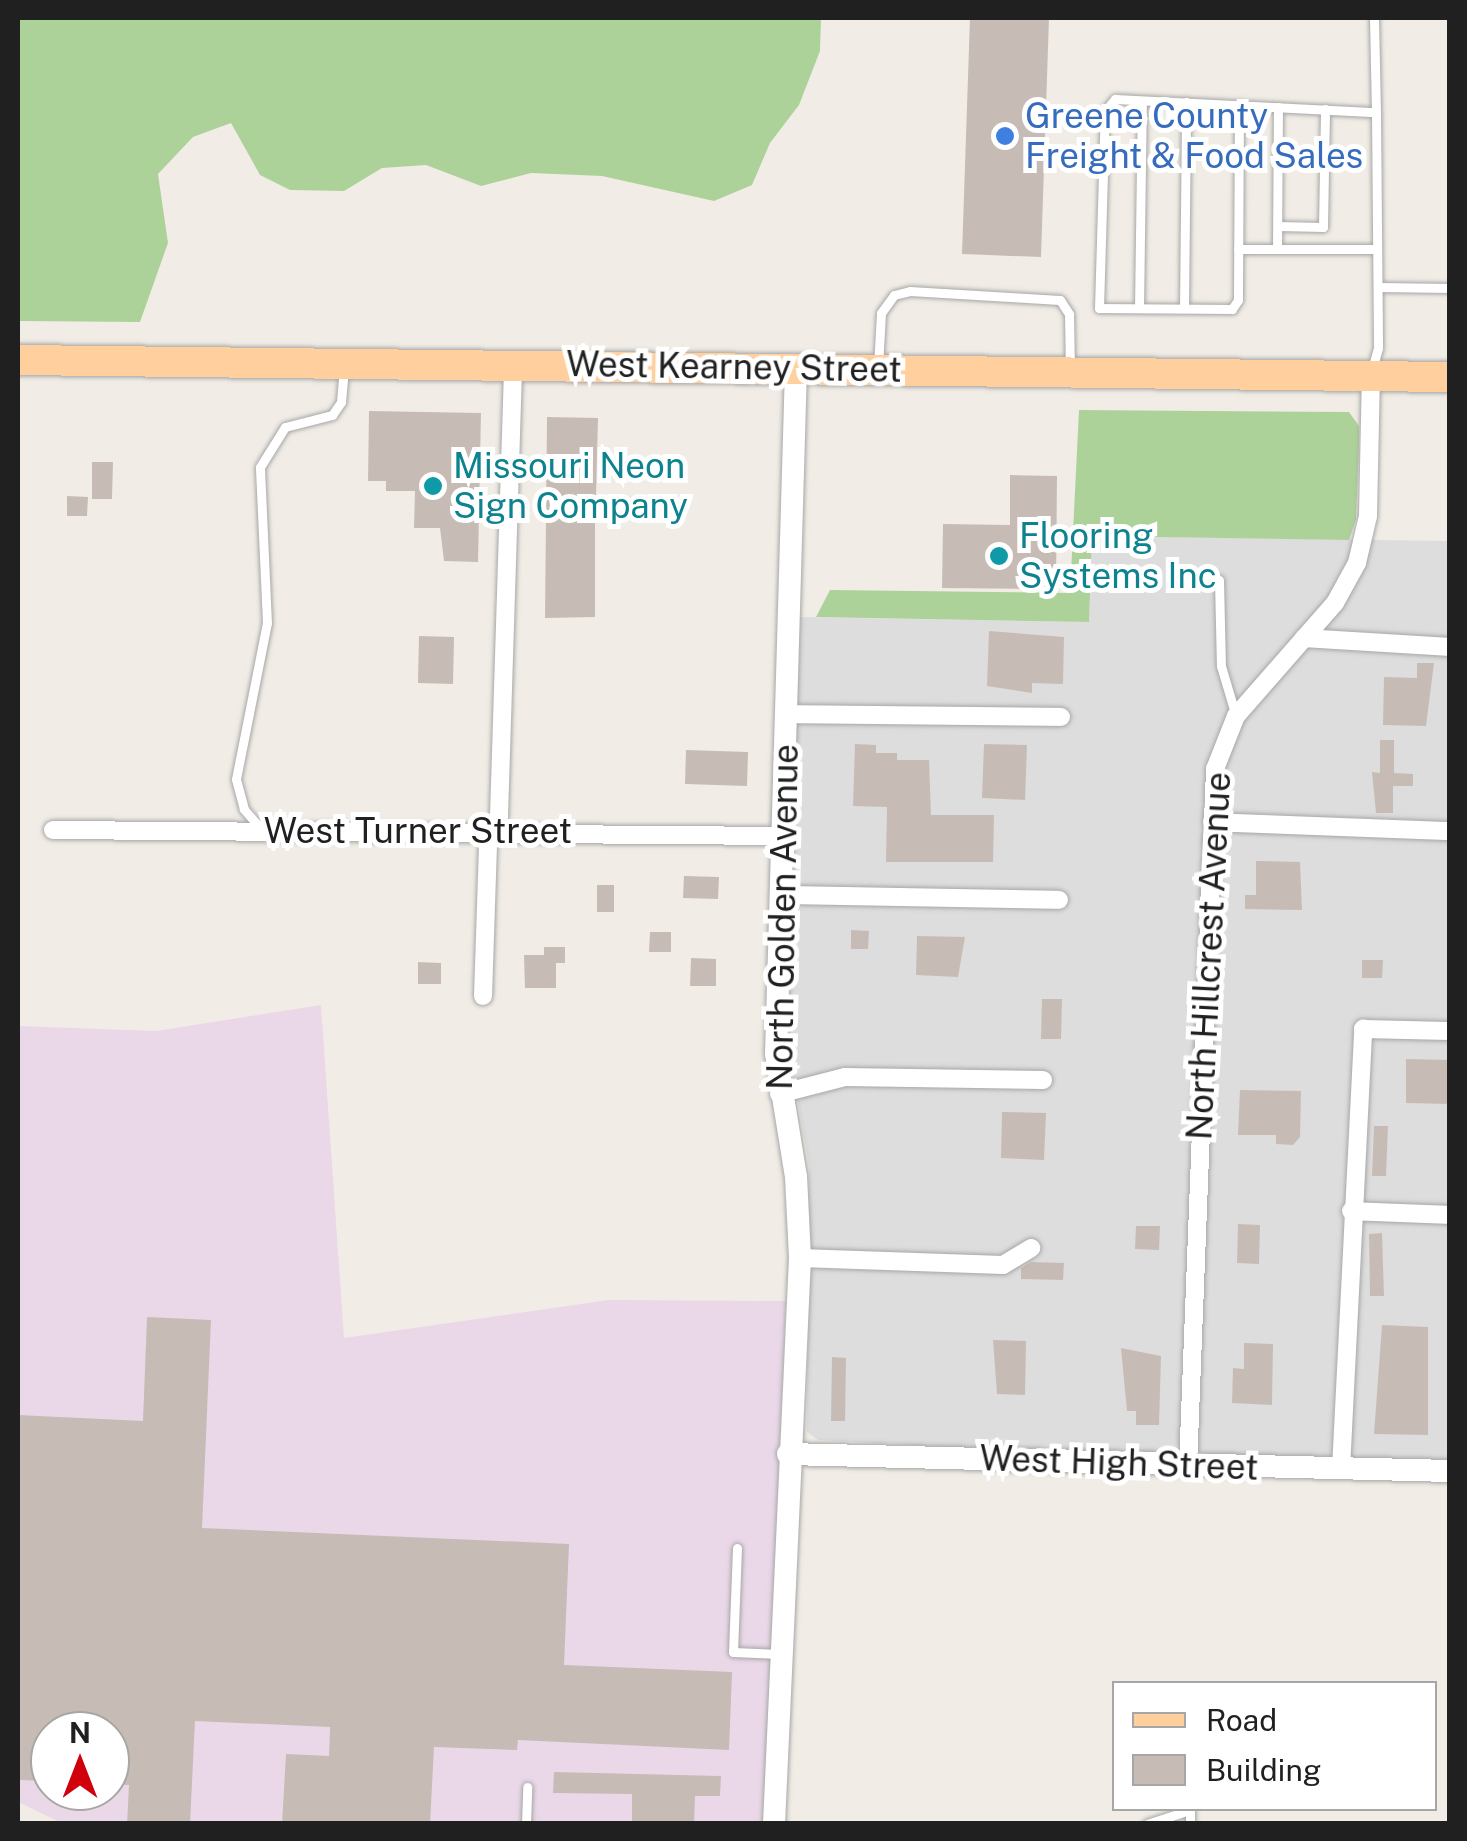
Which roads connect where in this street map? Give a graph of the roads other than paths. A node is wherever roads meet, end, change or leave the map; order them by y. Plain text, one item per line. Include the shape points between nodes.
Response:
1 (1374, 18) edge
2 (1142, 101) junction
3 (1186, 102) junction
4 (1239, 105) junction
5 (1278, 107) junction
6 (1325, 110) junction
7 (1376, 112) junction
8 (1278, 226) junction
9 (1277, 248) junction
10 (1238, 249) junction
11 (1374, 249) junction
12 (1379, 287) junction
13 (1450, 288) edge
14 (1139, 308) junction
15 (1184, 308) junction
16 (18, 360) edge
17 (344, 363) junction
18 (513, 365) junction
19 (796, 368) junction
20 (878, 369) junction
21 (1070, 372) junction
22 (1371, 376) junction
23 (1450, 377) edge
24 (1219, 580) dead end
25 (1304, 638) junction
26 (1450, 646) edge
27 (786, 714) junction
28 (1236, 716) junction
29 (1061, 717) dead end
30 (1212, 822) junction
31 (52, 830) dead end
32 (262, 830) junction
33 (494, 830) junction
34 (1450, 832) edge
35 (784, 836) junction
36 (782, 896) junction
37 (1059, 900) dead end
38 (483, 996) dead end
39 (1450, 1032) edge
40 (1044, 1080) dead end
41 (778, 1094) junction
42 (1351, 1211) junction
43 (1450, 1214) edge
44 (1031, 1248) dead end
45 (800, 1258) junction
46 (788, 1454) junction
47 (1188, 1466) junction
48 (1341, 1469) junction
49 (1450, 1472) edge
50 (737, 1548) dead end
51 (780, 1654) junction
52 (528, 1786) dead end
53 (1187, 1811) edge
54 (526, 1824) edge
55 (774, 1824) edge
56 (1146, 1824) edge

1 - 7 lane
2 - 3 lane
2 - 14 lane
2 - 14 lane via 1115,99 1105,112 1100,308
3 - 4 lane
3 - 15 lane
4 - 5 lane
4 - 10 lane
5 - 6 lane
5 - 8 lane
6 - 7 lane
6 - 8 lane via 1323,227
7 - 11 lane
8 - 9 lane
9 - 10 lane
9 - 11 lane
10 - 15 lane via 1238,300 1232,309
11 - 12 lane
12 - 13 lane
12 - 22 lane
14 - 15 lane
16 - 17 main road, West Kearney Street
17 - 18 main road, West Kearney Street
17 - 32 lane via 341,402 332,415 285,428 260,466 267,623 236,779 244,809
18 - 19 main road, West Kearney Street
18 - 33 street via 500,816
19 - 20 main road, West Kearney Street
19 - 27 street, North Golden Avenue
20 - 21 main road, West Kearney Street
20 - 21 lane via 882,312 894,295 910,291 1060,300 1069,314
21 - 22 main road, West Kearney Street
22 - 23 main road, West Kearney Street
22 - 25 street, North Hillcrest Avenue via 1362,548 1344,591
24 - 28 lane via 1221,666
25 - 26 street
25 - 28 street, North Hillcrest Avenue
27 - 29 street
27 - 35 street, North Golden Avenue
28 - 30 street, North Hillcrest Avenue via 1218,755
30 - 34 street
30 - 47 street, North Hillcrest Avenue
31 - 32 street, West Turner Street
32 - 33 street, West Turner Street
33 - 35 street, West Turner Street
33 - 38 street
35 - 36 street, North Golden Avenue
36 - 37 street
36 - 41 street, North Golden Avenue
39 - 42 street via 1363,1029
40 - 41 street via 845,1077
41 - 45 street, North Golden Avenue via 796,1177
42 - 43 street
42 - 48 street
44 - 45 street via 1003,1265
45 - 46 street, North Golden Avenue
46 - 47 street, West High Street
46 - 51 street, North Golden Avenue
47 - 48 street, West High Street
48 - 49 street, West High Street
50 - 51 lane via 734,1652
51 - 55 street, North Golden Avenue
52 - 54 lane
53 - 56 lane

